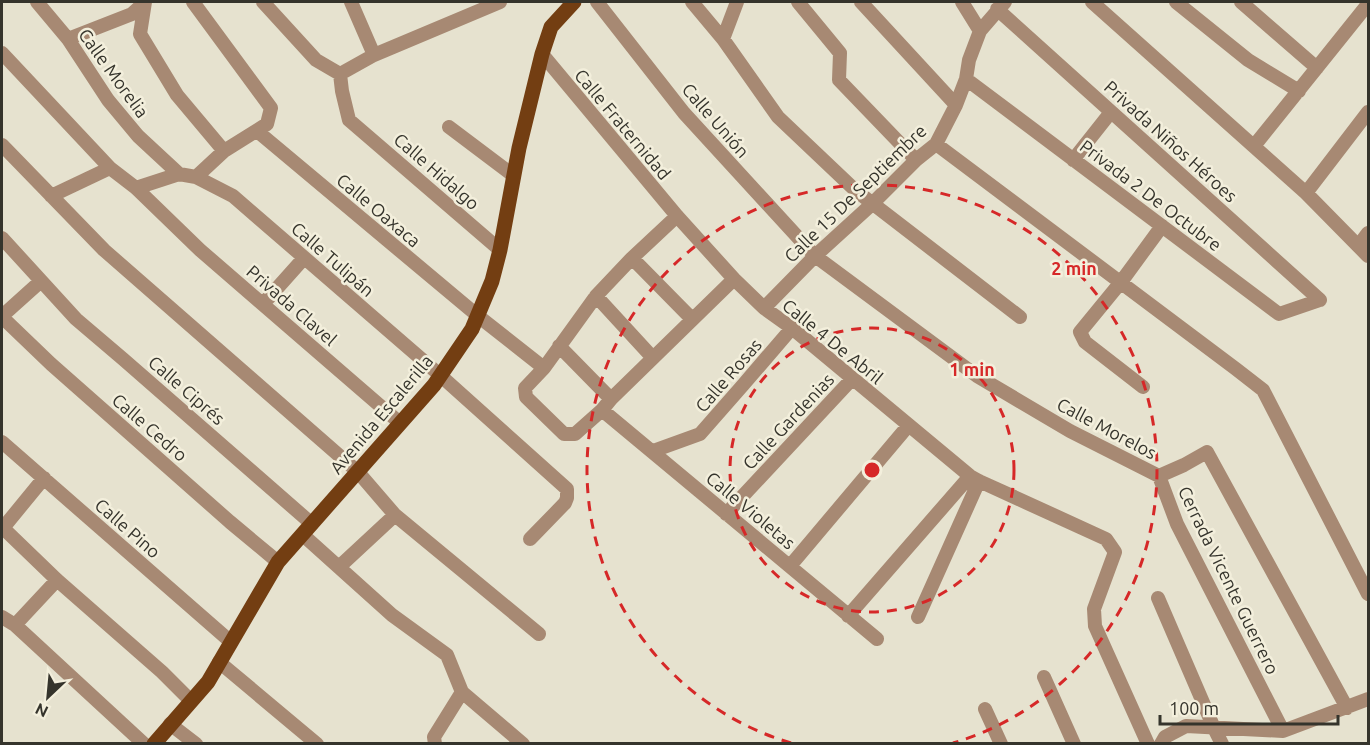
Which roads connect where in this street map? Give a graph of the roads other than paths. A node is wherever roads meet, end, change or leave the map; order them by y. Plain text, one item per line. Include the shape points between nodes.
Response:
1 (37, 2) edge
2 (145, 2) edge
3 (193, 2) edge
4 (263, 2) edge
5 (351, 2) edge
6 (500, 2) edge
7 (574, 2) edge
8 (597, 2) edge
9 (692, 2) edge
10 (737, 2) edge
11 (798, 2) edge
12 (861, 2) edge
13 (962, 2) edge
14 (1092, 2) edge
15 (1176, 2) edge
16 (1241, 2) edge
17 (1368, 4) edge
18 (1001, 5) edge
19 (980, 30) junction
20 (68, 39) junction
21 (723, 39) junction
22 (2, 53) edge
23 (542, 54) junction
24 (374, 55) junction
25 (1317, 69) junction
26 (340, 74) junction
27 (966, 79) junction
28 (1299, 91) junction
29 (956, 105) junction
30 (1368, 111) edge
31 (1111, 112) junction
32 (262, 127) junction
33 (449, 127) dead end
34 (936, 144) junction
35 (2, 145) edge
36 (1254, 146) junction
37 (224, 151) junction
38 (916, 160) junction
39 (1073, 160) junction
40 (110, 168) junction
41 (179, 174) junction
42 (514, 176) junction
43 (196, 177) junction
44 (136, 188) junction
45 (1306, 193) junction
46 (51, 196) junction
47 (872, 204) junction
48 (677, 216) junction
49 (1162, 226) junction
50 (1368, 233) edge
51 (2, 238) edge
52 (500, 250) junction
53 (1364, 251) edge
54 (815, 256) junction
55 (304, 258) junction
56 (632, 258) junction
57 (734, 279) junction
58 (41, 281) junction
59 (1120, 282) junction
60 (596, 296) junction
61 (1320, 300) joint
62 (263, 304) junction
63 (764, 308) junction
64 (2, 316) edge
65 (478, 316) junction
66 (1020, 317) dead end
67 (692, 319) junction
68 (792, 328) junction
69 (559, 346) junction
70 (653, 358) junction
71 (544, 368) junction
72 (441, 376) junction
73 (852, 379) junction
74 (1143, 387) dead end
75 (606, 404) junction
76 (400, 423) junction
77 (908, 426) junction
78 (2, 442) edge
79 (652, 451) junction
80 (358, 472) junction
81 (1160, 476) junction
82 (44, 478) junction
83 (974, 478) junction
84 (726, 513) junction
85 (395, 514) junction
86 (2, 527) edge
87 (307, 530) junction
88 (530, 540) dead end
89 (278, 562) junction
90 (790, 566) junction
91 (339, 567) junction
92 (57, 580) junction
93 (1368, 594) edge
94 (1158, 598) dead end
95 (848, 616) junction
96 (2, 617) edge
97 (918, 617) dead end
98 (15, 625) junction
99 (539, 634) dead end
100 (877, 639) dead end
101 (231, 642) junction
102 (219, 662) junction
103 (1044, 677) dead end
104 (462, 692) junction
105 (1368, 699) edge
106 (191, 701) junction
107 (1347, 708) junction
108 (985, 709) dead end
109 (170, 724) junction
110 (1214, 728) junction
111 (1283, 731) junction
112 (144, 744) edge
113 (154, 744) edge
114 (196, 744) edge
115 (317, 744) edge
116 (435, 744) edge
117 (523, 744) edge
118 (1001, 744) edge
119 (1074, 744) edge
120 (1148, 744) edge
121 (1161, 744) edge
122 (1222, 744) edge

1 - 20 street, Calle Morelia
2 - 20 street via 132,14
2 - 37 street via 140,34 177,95
3 - 32 street via 271,108
4 - 26 street via 316,60
5 - 24 street
6 - 24 street
7 - 23 main road, Avenida Escalerilla via 551,27
8 - 54 street, Calle Unión via 684,113
9 - 21 street
10 - 21 street
11 - 38 street via 840,53 839,80
12 - 29 street
13 - 19 street
14 - 36 street
15 - 28 street via 1248,60
16 - 25 street
17 - 25 street
18 - 19 street, Calle 15 De Septiembre
18 - 31 street, Privada Niños Héroes
19 - 27 street, Calle 15 De Septiembre
20 - 41 street, Calle Morelia via 115,109
21 - 47 street via 778,117
22 - 40 street, Privada Clavel
23 - 42 main road, Avenida Escalerilla
23 - 48 street, Calle Fraternidad
24 - 26 street
25 - 28 street
26 - 52 street, Calle Hidalgo via 349,120
27 - 29 street, Calle 15 De Septiembre
27 - 39 street, Privada 2 De Octubre
28 - 36 street
29 - 34 street, Calle 15 De Septiembre
30 - 45 street
31 - 39 street
31 - 61 street, Privada Niños Héroes
32 - 37 street
32 - 65 street, Calle Oaxaca
33 - 42 street
34 - 38 street, Calle 15 De Septiembre
34 - 59 street
35 - 46 street
36 - 45 street
37 - 43 street
38 - 47 street, Calle 15 De Septiembre
39 - 49 street, Privada 2 De Octubre
40 - 44 street, Privada Clavel
40 - 46 street
41 - 43 street
41 - 44 street
42 - 52 main road, Avenida Escalerilla
43 - 55 street, Calle Tulipán via 233,196
44 - 62 street, Privada Clavel
45 - 53 street
46 - 80 street via 104,250
47 - 54 street, Calle 15 De Septiembre
47 - 66 street
48 - 56 street
48 - 57 street, Calle 4 De Abril
49 - 59 street
49 - 61 street, Privada 2 De Octubre via 1279,314
50 - 53 street
51 - 58 street, Calle Ciprés
52 - 65 main road, Avenida Escalerilla
54 - 63 street, Calle 15 De Septiembre
54 - 81 street, Calle Morelos via 978,376 1070,431
55 - 62 street
55 - 72 street, Calle Tulipán
56 - 60 street
56 - 67 street
57 - 63 street, Calle 4 De Abril
57 - 67 street
58 - 64 street
58 - 87 street, Calle Ciprés via 76,319
59 - 74 street via 1080,332 1085,342
59 - 93 street via 1263,390
60 - 69 street
60 - 70 street
62 - 76 street, Privada Clavel
63 - 68 street, Calle 4 De Abril
64 - 89 street, Calle Cedro via 51,364
65 - 71 street, Calle Oaxaca
65 - 72 main road, Avenida Escalerilla
67 - 70 street
68 - 73 street, Calle 4 De Abril
68 - 79 street, Calle Rosas via 700,434
69 - 71 street
69 - 75 street, Calle Violetas
70 - 75 street
71 - 75 street via 525,388 526,397 564,434 575,434
72 - 76 main road, Avenida Escalerilla
72 - 88 street, Calle Tulipán via 567,489 565,503
73 - 77 street, Calle 4 De Abril
73 - 84 street, Calle Gardenias
75 - 79 street, Calle Violetas
76 - 80 main road, Avenida Escalerilla
77 - 83 street, Calle 4 De Abril
77 - 90 street
78 - 82 street, Calle Pino
79 - 84 street, Calle Violetas
80 - 85 street
80 - 87 main road, Avenida Escalerilla
81 - 107 street, Calle Morelos via 1207,452
81 - 111 street, Cerrada Vicente Guerrero via 1177,524
82 - 86 street
82 - 101 street, Calle Pino
83 - 95 street
83 - 97 street
83 - 120 street, Calle 4 De Abril via 1106,539 1114,552 1094,609 1095,626
84 - 90 street, Calle Violetas
85 - 91 street
85 - 99 street
86 - 92 street
87 - 89 main road, Avenida Escalerilla
87 - 91 street, Calle Ciprés
89 - 101 main road, Avenida Escalerilla
90 - 95 street, Calle Violetas
91 - 104 street, Calle Ciprés via 392,615 447,655
92 - 98 street
92 - 106 street
94 - 110 street
95 - 100 street, Calle Violetas
96 - 98 street
98 - 112 street
101 - 102 main road, Avenida Escalerilla
102 - 106 main road, Avenida Escalerilla
102 - 115 street
103 - 119 street
104 - 116 street via 434,736
104 - 117 street
105 - 107 street
106 - 109 main road, Avenida Escalerilla
107 - 111 street
108 - 118 street
109 - 113 main road, Avenida Escalerilla
109 - 114 street
110 - 111 street
110 - 121 street via 1186,726 1165,737
110 - 122 street

